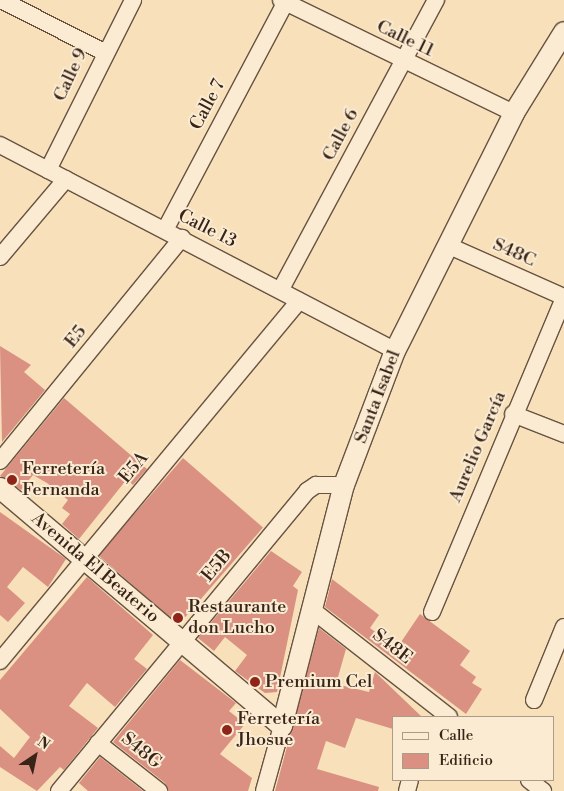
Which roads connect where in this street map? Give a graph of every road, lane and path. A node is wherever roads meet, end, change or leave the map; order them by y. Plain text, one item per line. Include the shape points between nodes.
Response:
1 (1, 0) edge
2 (133, 0) edge
3 (436, 0) edge
4 (285, 1) edge
5 (564, 32) edge
6 (104, 52) junction
7 (404, 61) junction
8 (514, 112) junction
9 (0, 145) edge
10 (48, 170) junction
11 (66, 179) junction
12 (165, 230) junction
13 (182, 238) junction
14 (447, 245) junction
15 (0, 258) edge
16 (281, 289) junction
17 (564, 298) edge
18 (300, 301) junction
19 (395, 351) junction
20 (513, 414) junction
21 (564, 434) edge
22 (0, 461) edge
23 (344, 485) junction
24 (0, 488) edge
25 (84, 558) junction
26 (310, 609) junction
27 (432, 612) dead end
28 (564, 627) edge
29 (180, 640) junction
30 (0, 661) edge
31 (534, 700) dead end
32 (429, 710) edge
33 (446, 716) edge
34 (282, 726) junction
35 (98, 743) junction
36 (529, 781) edge
37 (59, 791) edge
38 (159, 791) edge
39 (264, 791) edge
40 (543, 791) edge

1 - 6 street
2 - 6 street, Calle 9
3 - 7 street, Calle 6
4 - 7 street, Calle 11
4 - 12 street, Calle 7
5 - 8 street, Santa Isabel
6 - 10 street, Calle 9
7 - 8 street, Calle 11
7 - 16 street, Calle 6
8 - 14 street, Santa Isabel
9 - 10 street, Calle 13
10 - 11 street, Calle 13
11 - 12 street, Calle 13
11 - 15 street
12 - 13 street, Calle 13
13 - 16 street, Calle 13
13 - 22 street, E5
14 - 17 street, S48C
14 - 19 street, Santa Isabel
16 - 18 street, Calle 13
17 - 20 street, Aurelio García
18 - 19 street, Calle 13
18 - 25 street, E5A
19 - 23 street, Santa Isabel
20 - 21 street
20 - 27 street, Aurelio García
23 - 26 street, Santa Isabel
23 - 29 street, E5B via 316,485 307,491
24 - 25 street, Avenida El Beaterio
25 - 29 street, Avenida El Beaterio
25 - 30 street, E5A
26 - 32 street, S48E
26 - 34 street, Santa Isabel
28 - 31 street
29 - 34 street, Avenida El Beaterio
29 - 35 street, E5B
32 - 33 street, S48E
34 - 39 street, Santa Isabel
35 - 37 street, E5B
35 - 38 street, S48G
36 - 40 street

